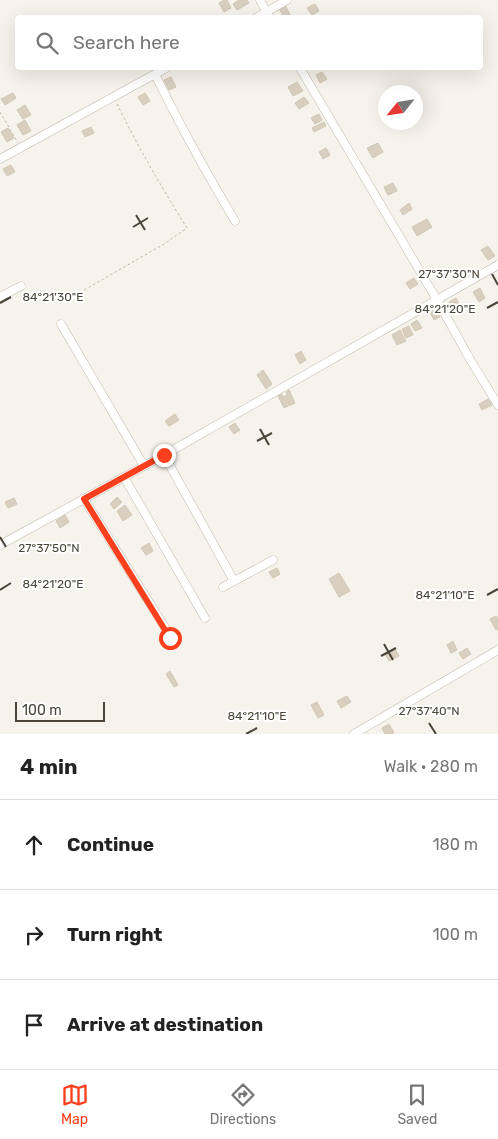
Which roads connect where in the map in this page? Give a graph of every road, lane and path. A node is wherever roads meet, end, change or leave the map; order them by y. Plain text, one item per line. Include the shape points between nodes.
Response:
1 (260, 0) edge
2 (287, 0) edge
3 (269, 15) edge
4 (162, 70) edge
5 (301, 70) edge
6 (154, 74) junction
7 (113, 97) junction
8 (0, 112) edge
9 (21, 148) junction
10 (0, 159) edge
11 (235, 220) dead end
12 (498, 265) edge
13 (21, 286) dead end
14 (0, 298) edge
15 (67, 300) dead end
16 (437, 300) junction
17 (61, 324) dead end
18 (498, 405) edge
19 (164, 455) junction
20 (144, 466) junction
21 (124, 477) junction
22 (84, 499) junction
23 (0, 545) edge
24 (273, 560) dead end
25 (234, 581) junction
26 (223, 587) dead end
27 (205, 618) dead end
28 (170, 638) dead end
29 (498, 650) edge
30 (354, 734) edge

1 - 3 street
2 - 3 street
4 - 6 street
5 - 16 street
6 - 7 street
6 - 11 street
7 - 9 street
7 - 15 path via 187,228
8 - 9 path
9 - 10 street
12 - 16 street
13 - 14 street
16 - 18 street
16 - 19 street
17 - 20 street
19 - 20 street
19 - 25 street
20 - 21 street
21 - 22 street
21 - 27 street
22 - 23 street
22 - 28 street
24 - 25 street
25 - 26 street
29 - 30 street

